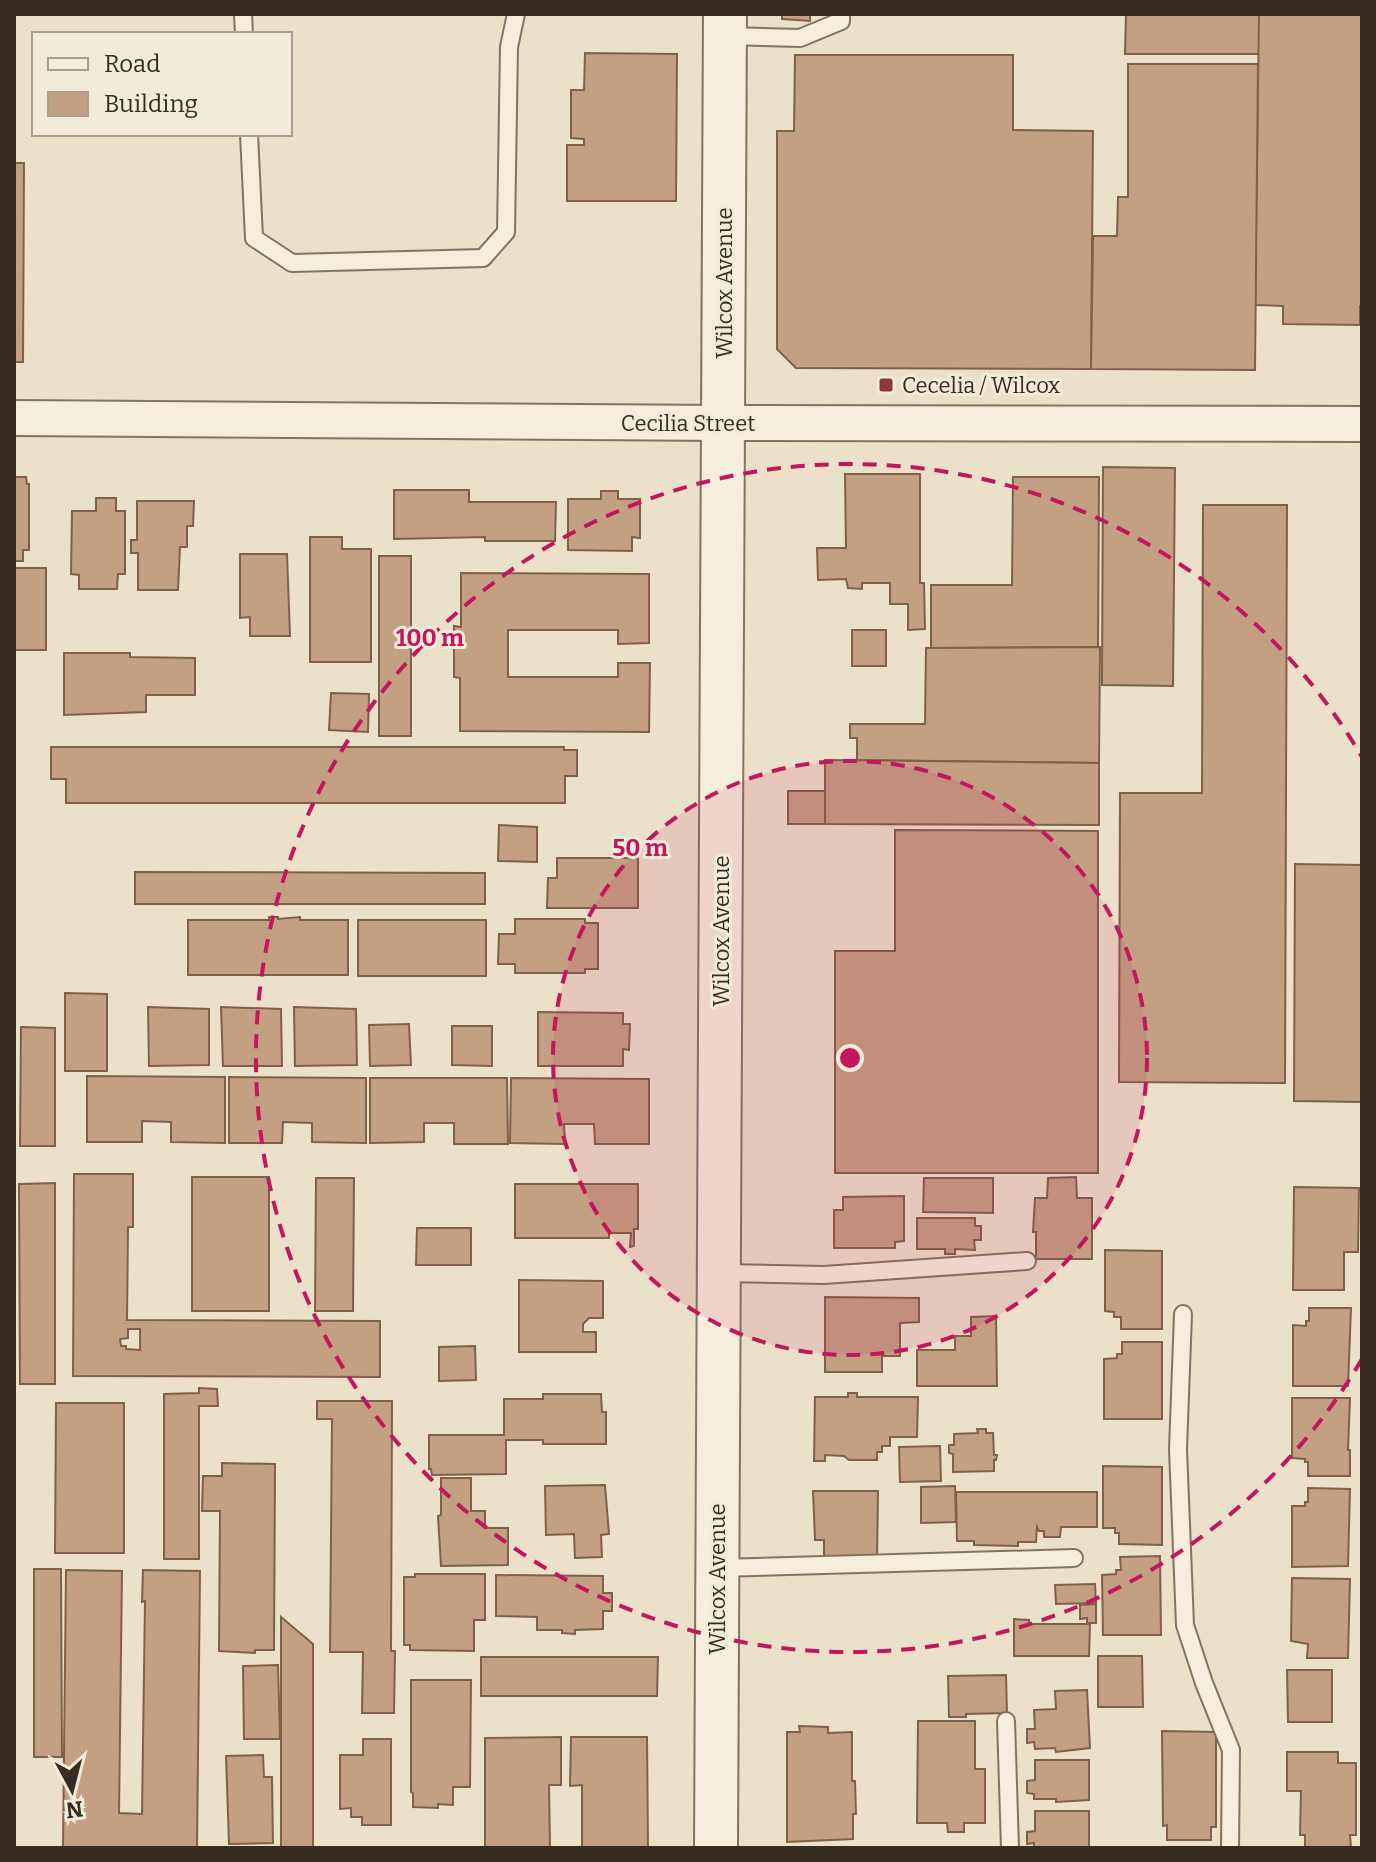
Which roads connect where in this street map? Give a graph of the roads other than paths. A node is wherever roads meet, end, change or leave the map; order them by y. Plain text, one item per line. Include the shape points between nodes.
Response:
1 (516, 14) edge
2 (841, 14) edge
3 (725, 25) edge
4 (249, 136) edge
5 (14, 418) edge
6 (723, 423) junction
7 (1362, 424) edge
8 (1027, 1261) dead end
9 (719, 1272) junction
10 (1183, 1314) dead end
11 (1074, 1558) dead end
12 (718, 1568) junction
13 (1006, 1721) dead end
14 (716, 1848) edge
15 (1010, 1848) edge
16 (1230, 1848) edge

1 - 4 lane via 509,47 506,232 483,258 292,263 254,238
2 - 3 lane via 841,21 800,38
3 - 6 street, Wilcox Avenue
5 - 6 street, Cecilia Street
6 - 7 street, Cecilia Street
6 - 9 street, Wilcox Avenue
8 - 9 lane via 824,1275
9 - 12 street, Wilcox Avenue
10 - 16 lane via 1178,1449 1185,1625 1231,1750
11 - 12 lane
12 - 14 street, Wilcox Avenue
13 - 15 lane

